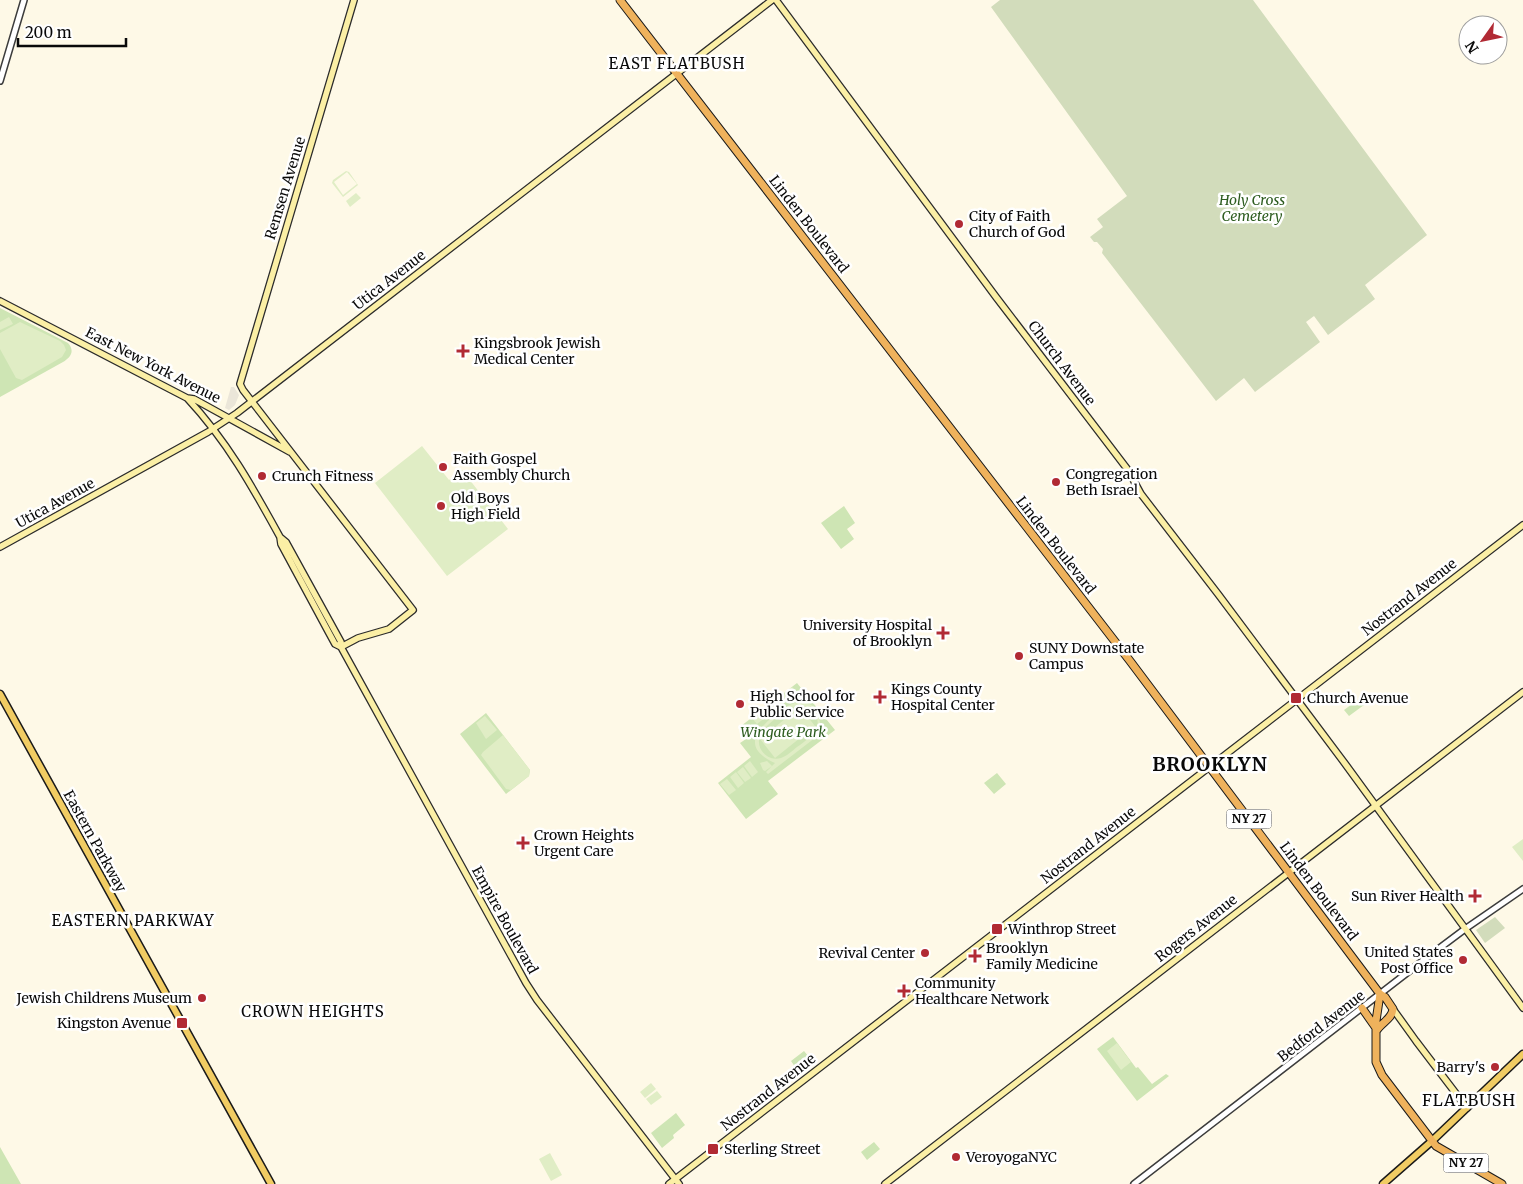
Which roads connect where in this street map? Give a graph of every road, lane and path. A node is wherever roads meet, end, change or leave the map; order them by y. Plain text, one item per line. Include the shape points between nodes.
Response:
1 (24, 0) edge
2 (354, 0) edge
3 (620, 0) edge
4 (774, 0) edge
5 (677, 74) junction
6 (0, 81) edge
7 (0, 301) edge
8 (240, 384) joint
9 (187, 398) junction
10 (252, 401) junction
11 (228, 419) junction
12 (213, 429) junction
13 (294, 454) junction
14 (1523, 525) edge
15 (0, 547) edge
16 (341, 647) junction
17 (1523, 692) edge
18 (0, 694) edge
19 (1297, 700) junction
20 (1210, 767) junction
21 (1375, 806) junction
22 (1289, 872) junction
23 (1523, 889) edge
24 (1465, 929) junction
25 (1380, 994) junction
26 (1362, 1008) junction
27 (1523, 1008) edge
28 (1393, 1009) junction
29 (1377, 1030) junction
30 (1523, 1054) edge
31 (1467, 1108) junction
32 (1432, 1141) junction
33 (677, 1181) edge
34 (271, 1184) edge
35 (669, 1184) edge
36 (885, 1184) edge
37 (1134, 1184) edge
38 (1382, 1184) edge
39 (1502, 1184) edge

1 - 6 street
2 - 8 main road, Remsen Avenue
3 - 5 highway, Linden Boulevard / NY 27
4 - 5 main road, Utica Avenue
4 - 19 main road, Church Avenue
5 - 10 main road, Utica Avenue
5 - 20 highway, Linden Boulevard / NY 27
7 - 9 main road, East New York Avenue
8 - 10 main road, East New York Avenue
9 - 11 main road, East New York Avenue
9 - 12 main road, Empire Boulevard
10 - 11 main road, Utica Avenue
10 - 13 main road, East New York Avenue
11 - 12 main road, Utica Avenue
11 - 13 main road, East New York Avenue
12 - 15 main road, Utica Avenue
12 - 16 main road, Empire Boulevard via 244,472 280,537 286,542
13 - 16 main road, East New York Avenue via 413,610 389,629
14 - 19 main road, Nostrand Avenue
16 - 33 main road, Empire Boulevard via 527,986
17 - 21 main road, Rogers Avenue
18 - 34 main road, Eastern Parkway
19 - 20 main road, Nostrand Avenue
19 - 21 main road, Church Avenue
20 - 22 highway, Linden Boulevard / NY 27
20 - 33 main road, Nostrand Avenue
21 - 22 main road, Rogers Avenue
21 - 24 main road, Church Avenue
22 - 25 highway, Linden Boulevard / NY 27
22 - 36 main road, Rogers Avenue
23 - 24 street, Bedford Avenue
24 - 25 street, Bedford Avenue
24 - 27 main road, Church Avenue
25 - 26 street, Bedford Avenue
25 - 28 highway, Linden Boulevard / NY 27
25 - 29 highway, NY 27
26 - 29 highway
26 - 37 street, Bedford Avenue
28 - 29 highway via 1390,1018
28 - 31 main road, Linden Boulevard
29 - 32 highway, NY 27 via 1378,1069
30 - 31 main road
31 - 32 main road
32 - 38 main road
32 - 39 highway, NY 27
33 - 35 main road, Nostrand Avenue

